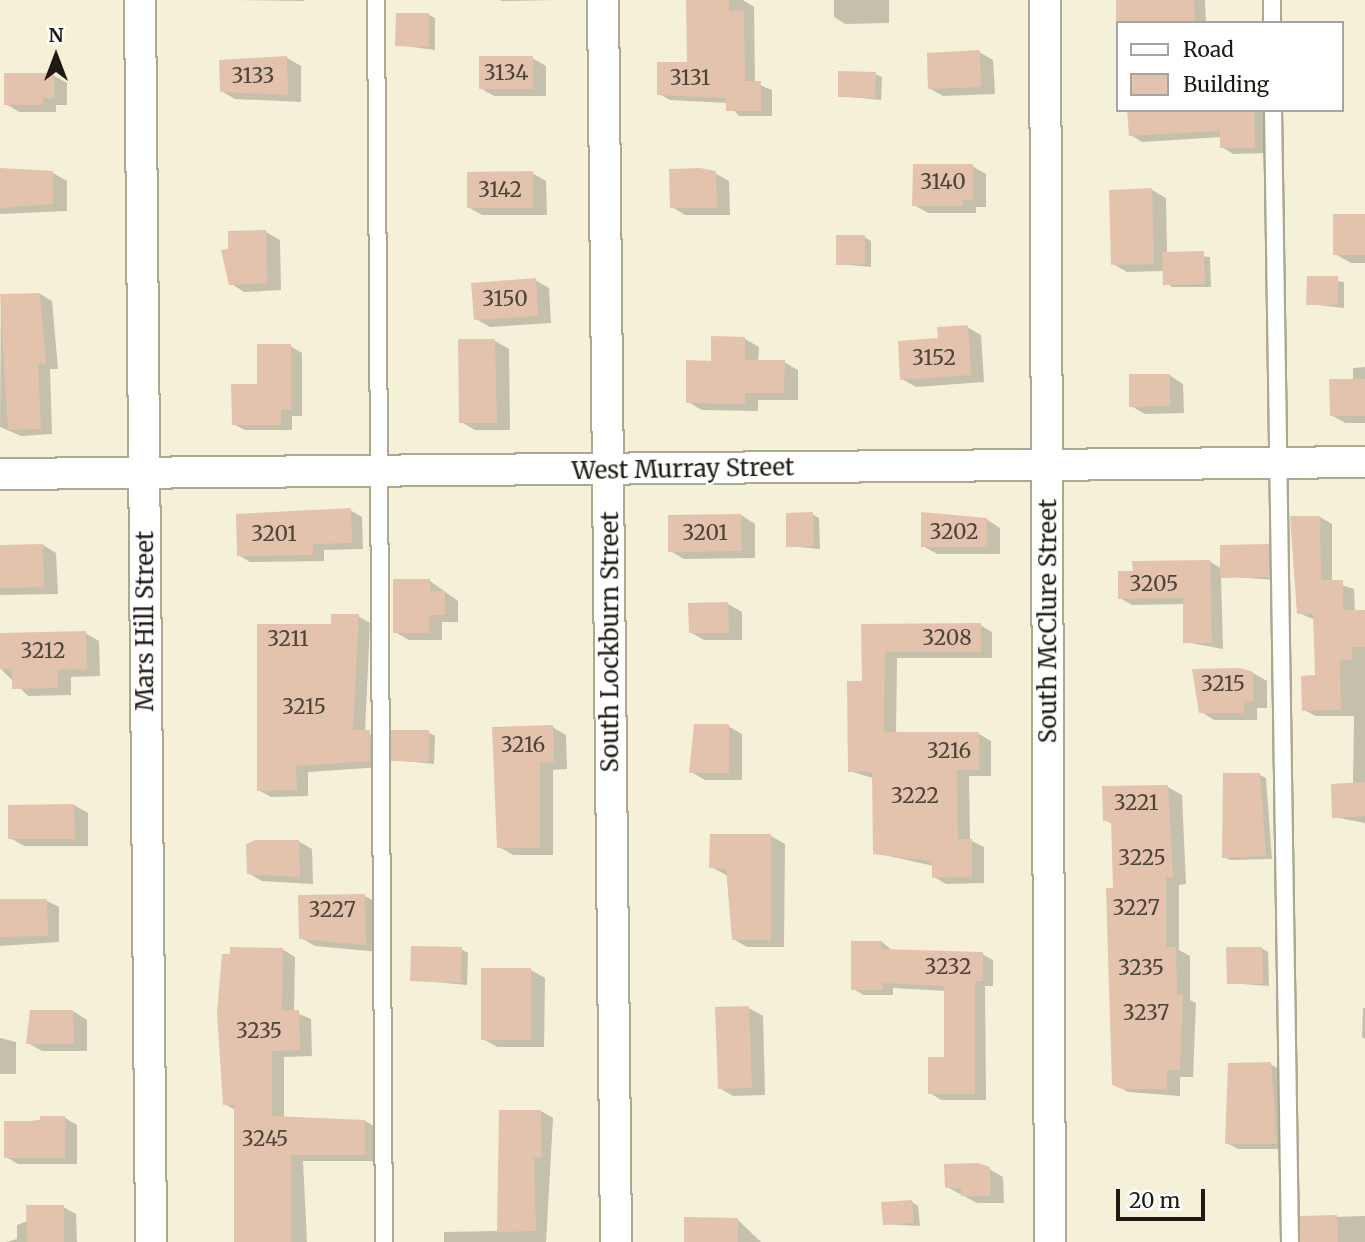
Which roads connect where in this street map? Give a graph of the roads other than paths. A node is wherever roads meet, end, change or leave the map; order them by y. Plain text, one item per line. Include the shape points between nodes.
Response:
1 (140, 0) edge
2 (376, 0) edge
3 (603, 0) edge
4 (1045, 0) edge
5 (1272, 0) edge
6 (1272, 21) edge
7 (1273, 112) edge
8 (1365, 462) edge
9 (1275, 463) junction
10 (1047, 466) junction
11 (609, 470) junction
12 (374, 471) junction
13 (144, 473) junction
14 (0, 474) edge
15 (150, 1242) edge
16 (384, 1242) edge
17 (616, 1242) edge
18 (1050, 1242) edge
19 (1290, 1242) edge

1 - 13 street, Mars Hill Street
2 - 12 lane
3 - 11 street, South Lockburn Street
4 - 10 street, South McClure Street
5 - 6 lane
7 - 9 lane
8 - 9 street, West Murray Street
9 - 10 street, West Murray Street
9 - 19 lane
10 - 11 street, West Murray Street
10 - 18 street, South McClure Street
11 - 12 street, West Murray Street
11 - 17 street, South Lockburn Street
12 - 13 street, West Murray Street
12 - 16 lane
13 - 14 street, West Murray Street
13 - 15 street, Mars Hill Street

